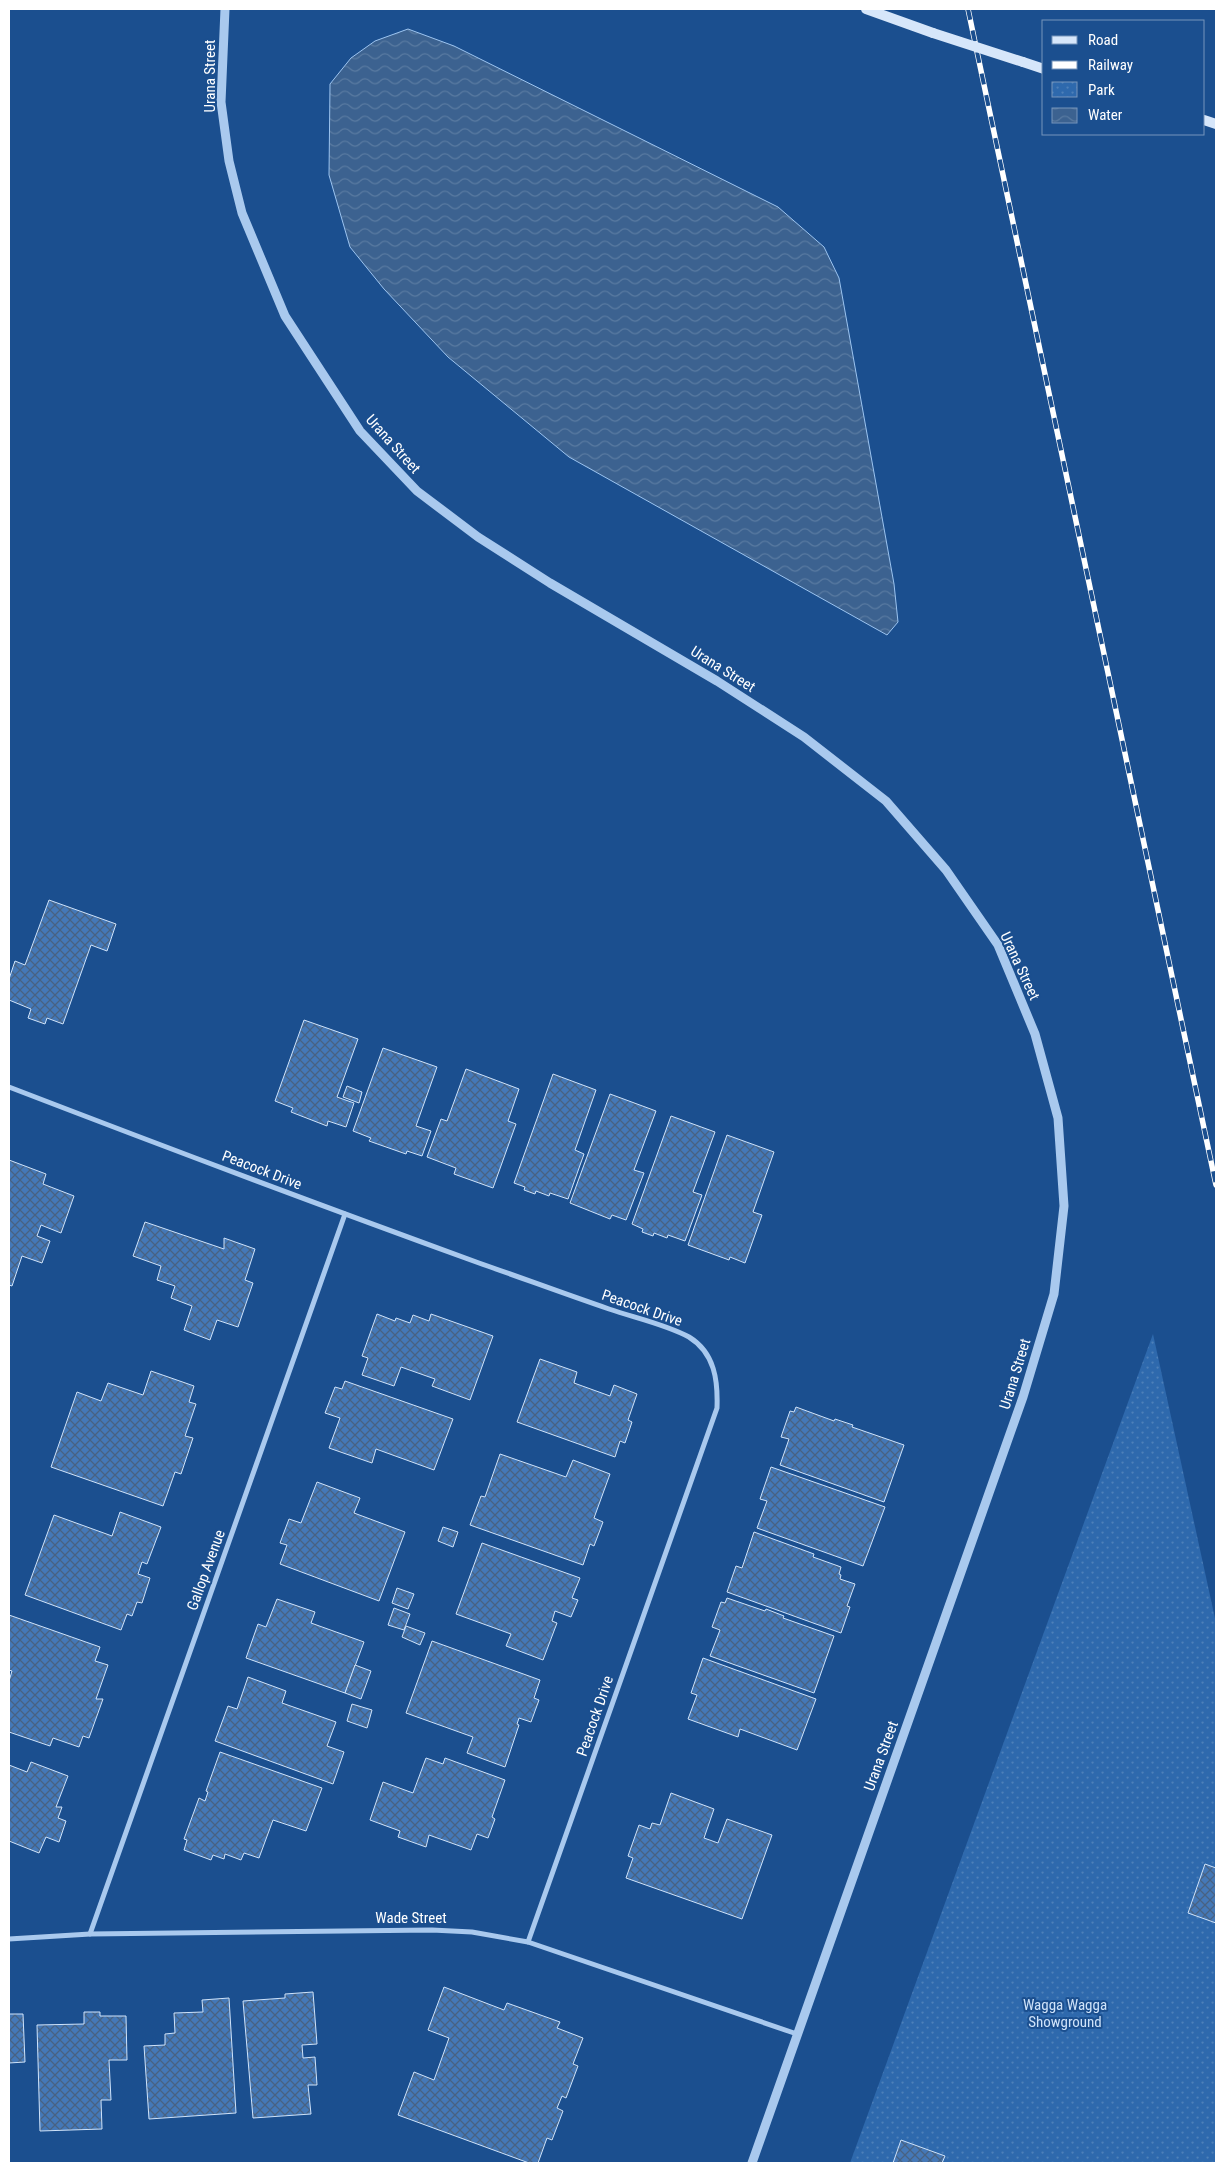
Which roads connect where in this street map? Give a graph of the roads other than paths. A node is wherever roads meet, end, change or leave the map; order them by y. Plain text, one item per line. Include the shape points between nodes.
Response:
1 (224, 9) edge
2 (866, 9) edge
3 (1042, 68) edge
4 (9, 1087) edge
5 (345, 1214) junction
6 (90, 1934) junction
7 (9, 1939) edge
8 (528, 1942) junction
9 (796, 2034) junction
10 (752, 2163) edge

1 - 9 street, Urana Street via 221,102 229,161 242,213 285,316 360,431 417,491 478,537 804,737 886,801 946,870 998,945 1035,1034 1058,1118 1064,1206 1054,1294 1023,1397
2 - 3 main road, bridge
4 - 5 street, Peacock Drive
5 - 6 street, Gallop Avenue
5 - 8 street, Peacock Drive via 690,1338 704,1350 718,1383 717,1408
6 - 7 street, Wade Street
6 - 8 street, Wade Street via 432,1930 472,1932
8 - 9 street, Wade Street
9 - 10 street, Urana Street

